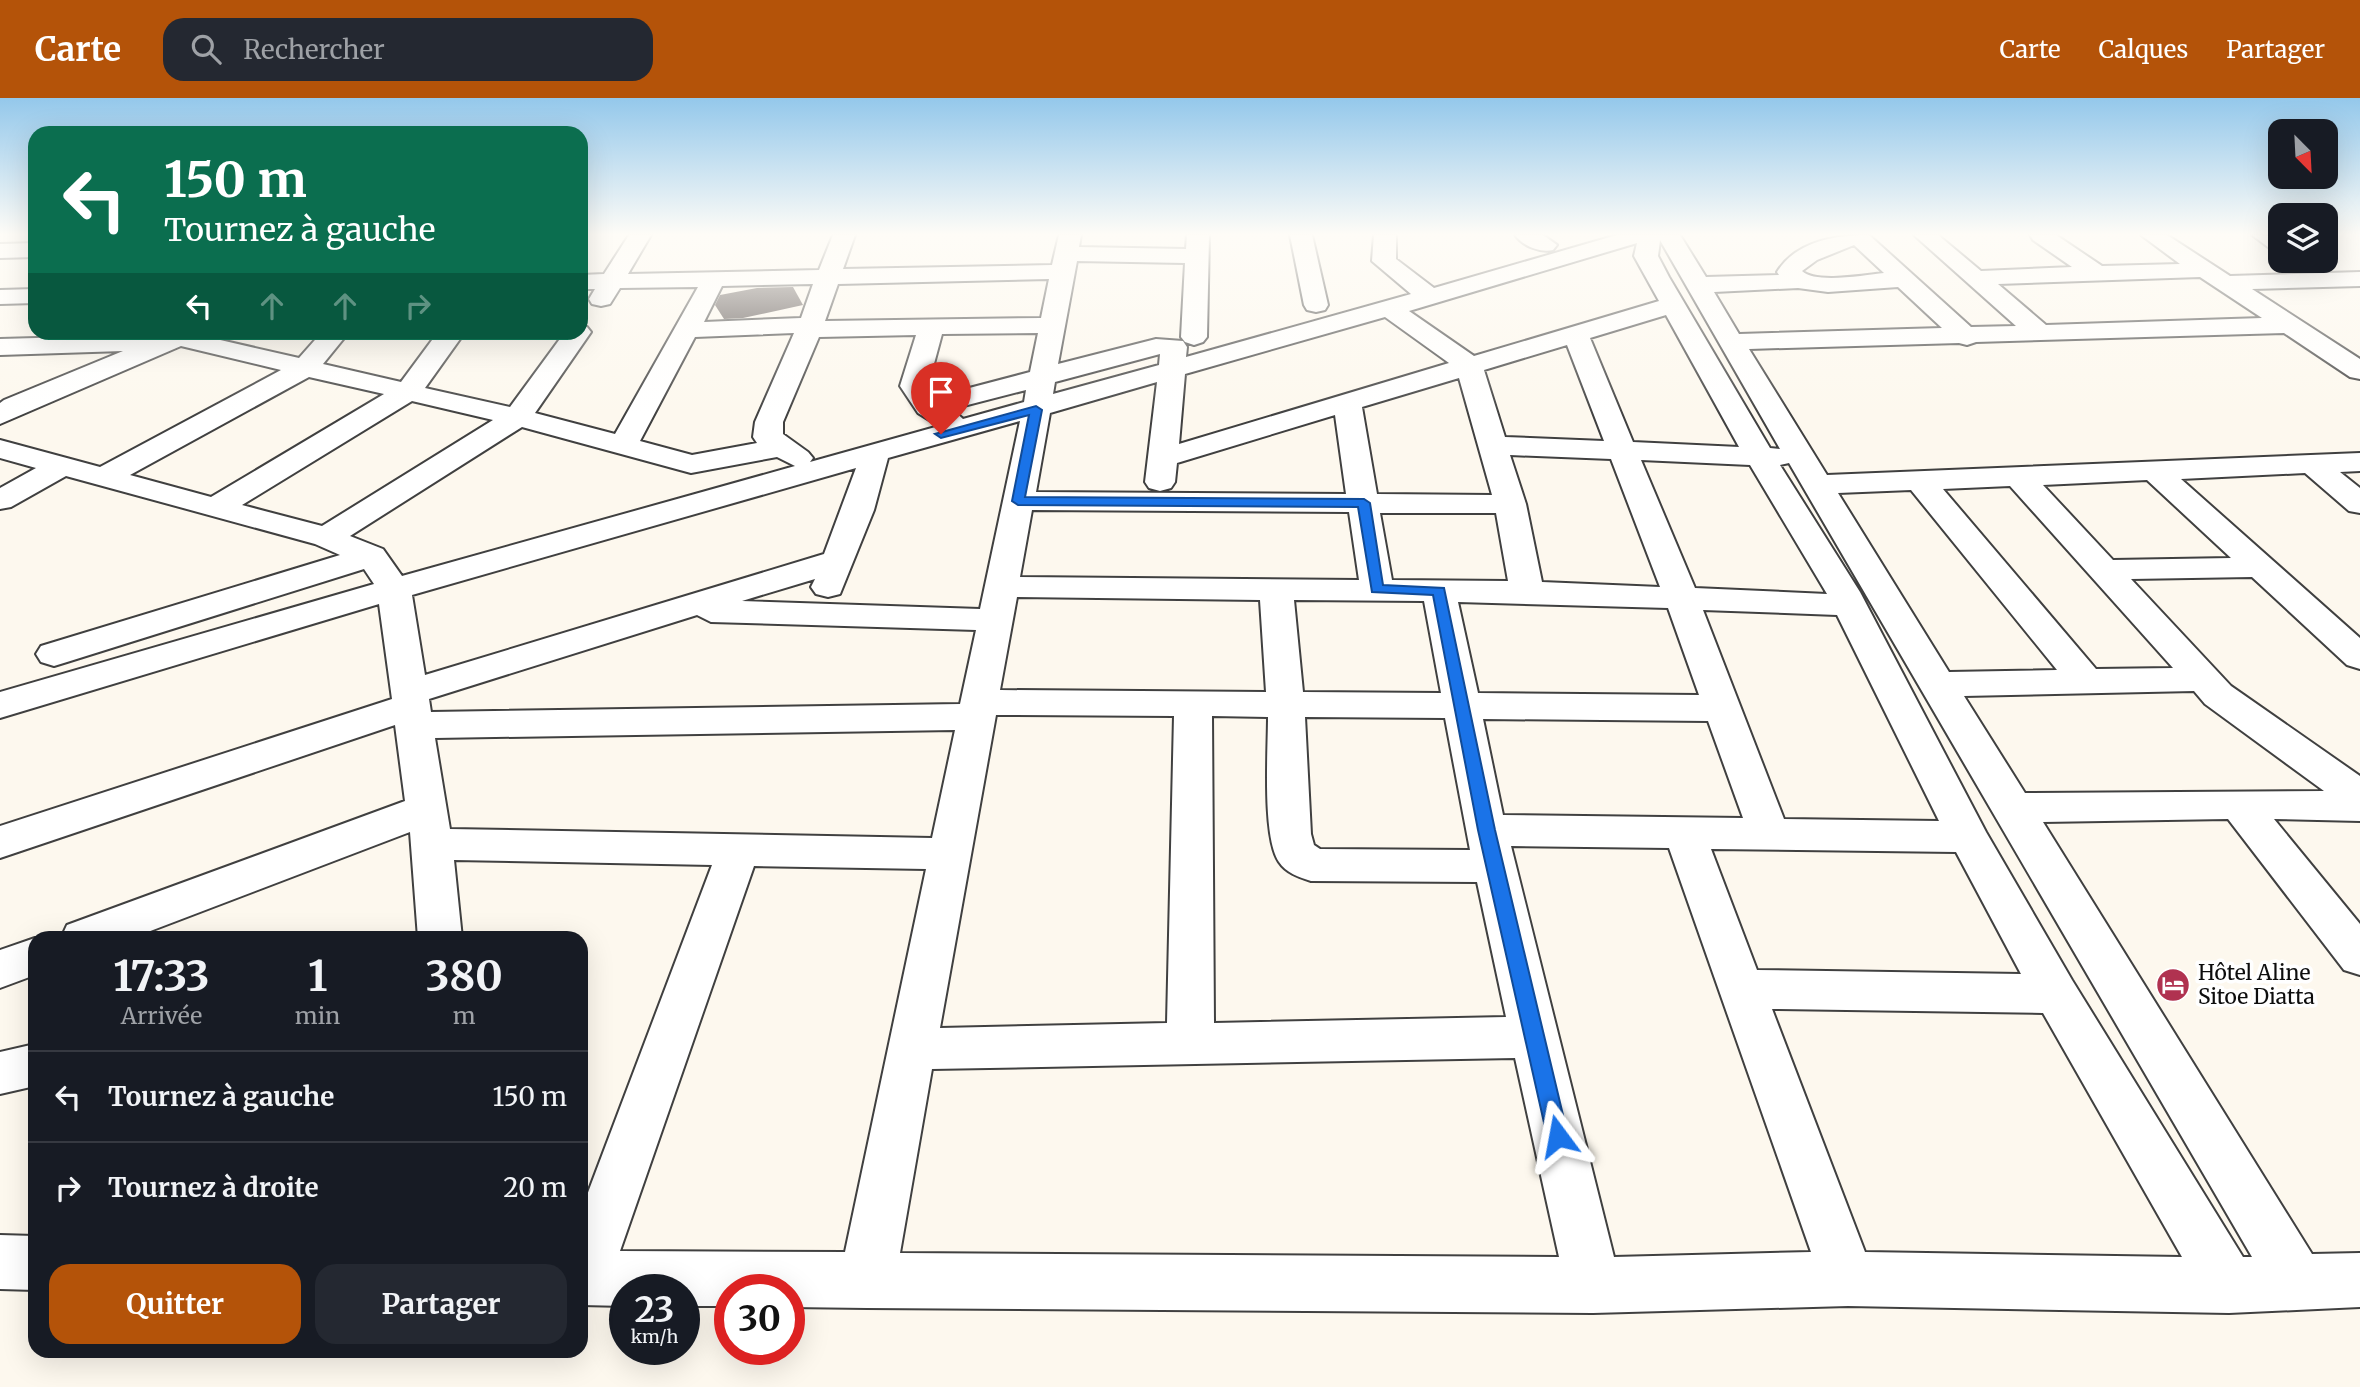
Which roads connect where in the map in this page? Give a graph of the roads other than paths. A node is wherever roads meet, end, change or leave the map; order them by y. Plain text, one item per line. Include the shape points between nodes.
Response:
1 (605, 295) edge
2 (704, 295) edge
3 (821, 295) edge
4 (1058, 295) edge
5 (1189, 295) edge
6 (1313, 295) edge
7 (1352, 295) edge
8 (1427, 295) edge
9 (1436, 295) edge
10 (1685, 295) junction
11 (1922, 295) edge
12 (1996, 295) edge
13 (2243, 295) edge
14 (28, 296) edge
15 (0, 297) edge
16 (1430, 297) junction
17 (1315, 305) junction
18 (1390, 309) junction
19 (588, 318) edge
20 (1052, 325) junction
21 (2287, 325) junction
22 (932, 326) junction
23 (809, 327) junction
24 (1261, 328) junction
25 (686, 330) junction
26 (1220, 330) dead end
27 (1575, 333) junction
28 (2040, 333) junction
29 (1967, 337) junction
30 (141, 340) edge
31 (176, 340) edge
32 (189, 340) edge
33 (329, 340) edge
34 (446, 340) edge
35 (572, 340) edge
36 (1731, 342) junction
37 (0, 347) edge
38 (1180, 350) junction
39 (1469, 365) junction
40 (305, 368) junction
41 (2360, 371) edge
42 (408, 392) junction
43 (1039, 394) junction
44 (1347, 402) junction
45 (928, 407) junction
46 (4, 409) edge
47 (517, 418) junction
48 (963, 428) junction
49 (1492, 445) junction
50 (623, 446) junction
51 (780, 446) junction
52 (0, 449) edge
53 (1622, 450) junction
54 (875, 453) junction
55 (1759, 455) junction
56 (1163, 458) junction
57 (2360, 462) edge
58 (2312, 464) junction
59 (64, 466) junction
60 (815, 470) junction
61 (2154, 470) junction
62 (1810, 472) junction
63 (2018, 476) junction
64 (104, 477) junction
65 (1920, 481) junction
66 (0, 500) edge
67 (1018, 501) junction
68 (1158, 502) junction
69 (1364, 503) junction
70 (2360, 503) edge
71 (1510, 504) junction
72 (216, 507) junction
73 (326, 537) junction
74 (371, 556) junction
75 (837, 561) junction
76 (2261, 566) junction
77 (2105, 570) junction
78 (394, 588) junction
79 (1276, 589) junction
80 (1377, 589) junction
81 (1439, 591) junction
82 (1527, 592) junction
83 (1858, 597) junction
84 (1682, 598) junction
85 (998, 603) junction
86 (678, 610) junction
87 (818, 615) junction
88 (54, 653) dead end
89 (2360, 657) edge
90 (2084, 679) junction
91 (2204, 679) junction
92 (1938, 684) junction
93 (1193, 704) junction
94 (0, 705) edge
95 (1286, 705) junction
96 (1464, 706) junction
97 (412, 708) junction
98 (1720, 708) junction
99 (978, 709) junction
100 (2360, 796) edge
101 (2239, 804) junction
102 (2360, 806) edge
103 (2014, 808) junction
104 (429, 827) junction
105 (1684, 833) junction
106 (1769, 834) junction
107 (1968, 837) junction
108 (0, 842) edge
109 (1491, 848) junction
110 (739, 850) junction
111 (950, 854) junction
112 (105, 931) edge
113 (439, 931) edge
114 (2360, 957) edge
115 (28, 959) edge
116 (0, 969) edge
117 (1741, 989) junction
118 (2056, 994) junction
119 (1535, 1037) junction
120 (1190, 1043) junction
121 (912, 1049) junction
122 (28, 1067) edge
123 (0, 1073) edge
124 (0, 1262) edge
125 (588, 1262) edge
126 (28, 1263) edge
127 (588, 1278) edge
128 (1848, 1279) junction
129 (2360, 1280) edge
130 (867, 1281) junction
131 (2299, 1284) junction
132 (1593, 1285) junction
133 (2229, 1285) junction

1 - 19 street
2 - 25 street
3 - 23 street
4 - 20 street
5 - 38 street
6 - 17 street
7 - 17 street
8 - 16 street
9 - 16 street
10 - 27 street
10 - 36 street
10 - 55 street
11 - 29 street
12 - 28 street
13 - 21 street
14 - 15 street
16 - 18 street
17 - 24 street
18 - 24 street
18 - 39 street
20 - 22 street
20 - 43 street
21 - 28 street
21 - 41 street
22 - 23 street
22 - 45 street via 914,386
23 - 25 street
23 - 51 street via 769,422 768,437
24 - 38 street
25 - 50 street
26 - 38 street
27 - 39 street
27 - 53 street
28 - 29 street
29 - 36 street
30 - 37 street
31 - 46 street
32 - 40 street
33 - 40 street
34 - 42 street
35 - 47 street
36 - 62 street
38 - 43 street
38 - 56 street
39 - 44 street
39 - 49 street
40 - 42 street
40 - 64 street
42 - 47 street
42 - 72 street
43 - 45 street
43 - 48 street
43 - 67 street
44 - 56 street
44 - 69 street
45 - 48 street
47 - 50 street
47 - 73 street
48 - 54 street
49 - 53 street
49 - 71 street
50 - 51 street via 691,464
51 - 60 street
52 - 59 street
53 - 55 street
53 - 84 street
54 - 60 street
54 - 75 street
55 - 62 street
55 - 83 street
56 - 68 street
57 - 58 street
58 - 61 street
58 - 70 street
59 - 64 street
59 - 66 street
60 - 78 street
61 - 63 street
61 - 76 street
62 - 65 street
62 - 83 street
63 - 65 street
63 - 77 street
64 - 72 street
65 - 90 street
67 - 68 street
67 - 85 street
68 - 69 street
69 - 71 street
69 - 80 street
71 - 82 street
72 - 73 street
73 - 74 street
74 - 78 street
74 - 88 street
75 - 86 street
75 - 87 street
76 - 77 street
76 - 89 street
77 - 91 street
78 - 94 street
78 - 97 street
79 - 80 street
79 - 85 street
79 - 95 street
80 - 81 street
81 - 82 street
81 - 96 street
82 - 84 street
83 - 84 street
83 - 92 street
83 - 107 street
84 - 98 street
85 - 87 street
85 - 99 street
86 - 87 street
86 - 97 street
90 - 91 street
90 - 92 street
91 - 100 street via 2236,709
92 - 103 street
93 - 95 street
93 - 99 street
93 - 120 street
95 - 96 street
95 - 109 street via 1290,834 1295,853 1311,865
96 - 98 street
96 - 109 street
97 - 99 street
97 - 104 street
97 - 108 street
98 - 106 street
99 - 111 street
101 - 102 street
101 - 103 street
101 - 114 street
103 - 131 street
104 - 110 street
104 - 112 street
104 - 113 street
105 - 106 street
105 - 109 street
105 - 117 street
106 - 107 street
107 - 118 street
109 - 119 street
110 - 111 street
110 - 125 street
111 - 121 street
115 - 116 street
117 - 118 street
117 - 128 street
118 - 133 street
119 - 120 street
119 - 132 street
120 - 121 street
121 - 130 street
122 - 123 street
124 - 126 street
127 - 130 street
128 - 132 street
128 - 133 street
129 - 131 street
130 - 132 street
131 - 133 street

